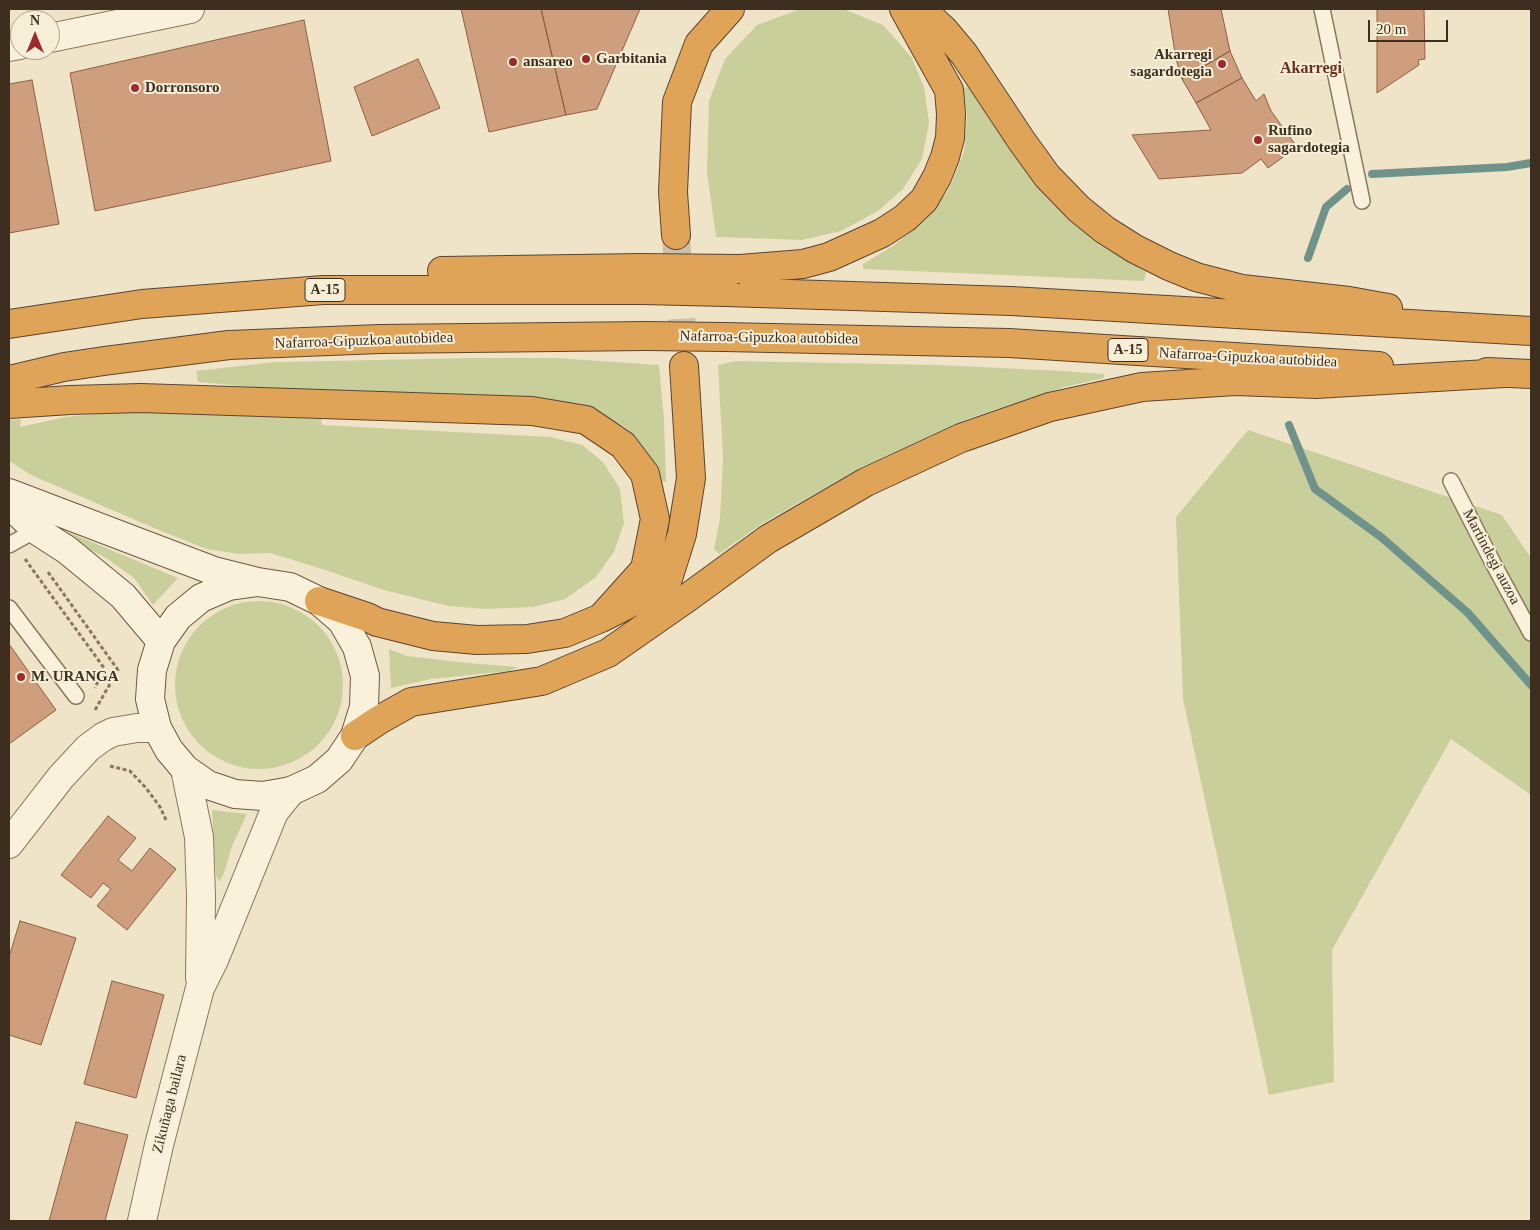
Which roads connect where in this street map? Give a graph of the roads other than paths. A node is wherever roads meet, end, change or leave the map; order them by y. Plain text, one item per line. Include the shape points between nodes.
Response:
1 (190, 9) edge
2 (730, 9) edge
3 (904, 9) edge
4 (920, 9) edge
5 (1322, 9) edge
6 (60, 36) edge
7 (1362, 201) dead end
8 (676, 235) tunnel mouth
9 (641, 279) junction
10 (9, 324) edge
11 (1518, 330) edge
12 (684, 366) tunnel mouth
13 (1518, 374) edge
14 (9, 380) edge
15 (9, 404) edge
16 (1451, 481) dead end
17 (9, 493) edge
18 (9, 504) edge
19 (22, 539) edge
20 (258, 582) junction
21 (666, 585) junction
22 (319, 601) junction
23 (9, 608) edge
24 (601, 618) junction
25 (1531, 633) edge
26 (161, 641) junction
27 (608, 653) junction
28 (76, 696) dead end
29 (157, 728) junction
30 (355, 736) junction
31 (185, 769) junction
32 (291, 792) junction
33 (9, 844) edge
34 (200, 988) junction
35 (142, 1221) edge

1 - 6 main road
2 - 8 highway via 699,44 677,102 673,192
3 - 9 highway, bridge via 949,90 950,138 942,164 924,200 882,233 829,257 803,264
4 - 11 highway via 964,54 1047,176 1079,209 1135,249 1196,277 1242,289 1349,301
5 - 7 lane
9 - 10 highway, A-15 via 323,290 142,304
9 - 11 highway, A-15, bridge via 726,292 1011,301
12 - 21 highway via 691,478 682,534
13 - 14 highway, Nafarroa-Gipuzkoa autobidea / A-15, bridge via 1009,343 646,336 380,339 229,345 64,367
13 - 27 highway via 1316,384 1235,381 1142,387 1050,407 961,438 866,482 768,539
15 - 24 highway via 141,398 532,411 586,420 623,445 645,474 655,519 645,569
16 - 25 lane, Martindegi auzoa
17 - 20 main road via 214,571
18 - 19 main road
19 - 26 main road via 67,550 123,596
20 - 22 main road via 290,587
20 - 26 main road via 228,586 201,598 178,617
21 - 24 highway
21 - 27 highway
22 - 24 highway via 378,622 433,636 477,640 527,639 565,633
22 - 30 main road via 342,621 357,647 365,676 364,707
23 - 28 lane
26 - 29 main road via 152,670 150,699
27 - 30 highway via 542,681 411,702
29 - 31 main road
29 - 33 main road via 137,728 103,736 61,777
30 - 32 main road via 339,760 317,779
31 - 32 main road via 208,785 235,794 263,796
31 - 34 main road via 199,837
32 - 34 main road via 274,812
34 - 35 main road, Zikuñaga bailara

